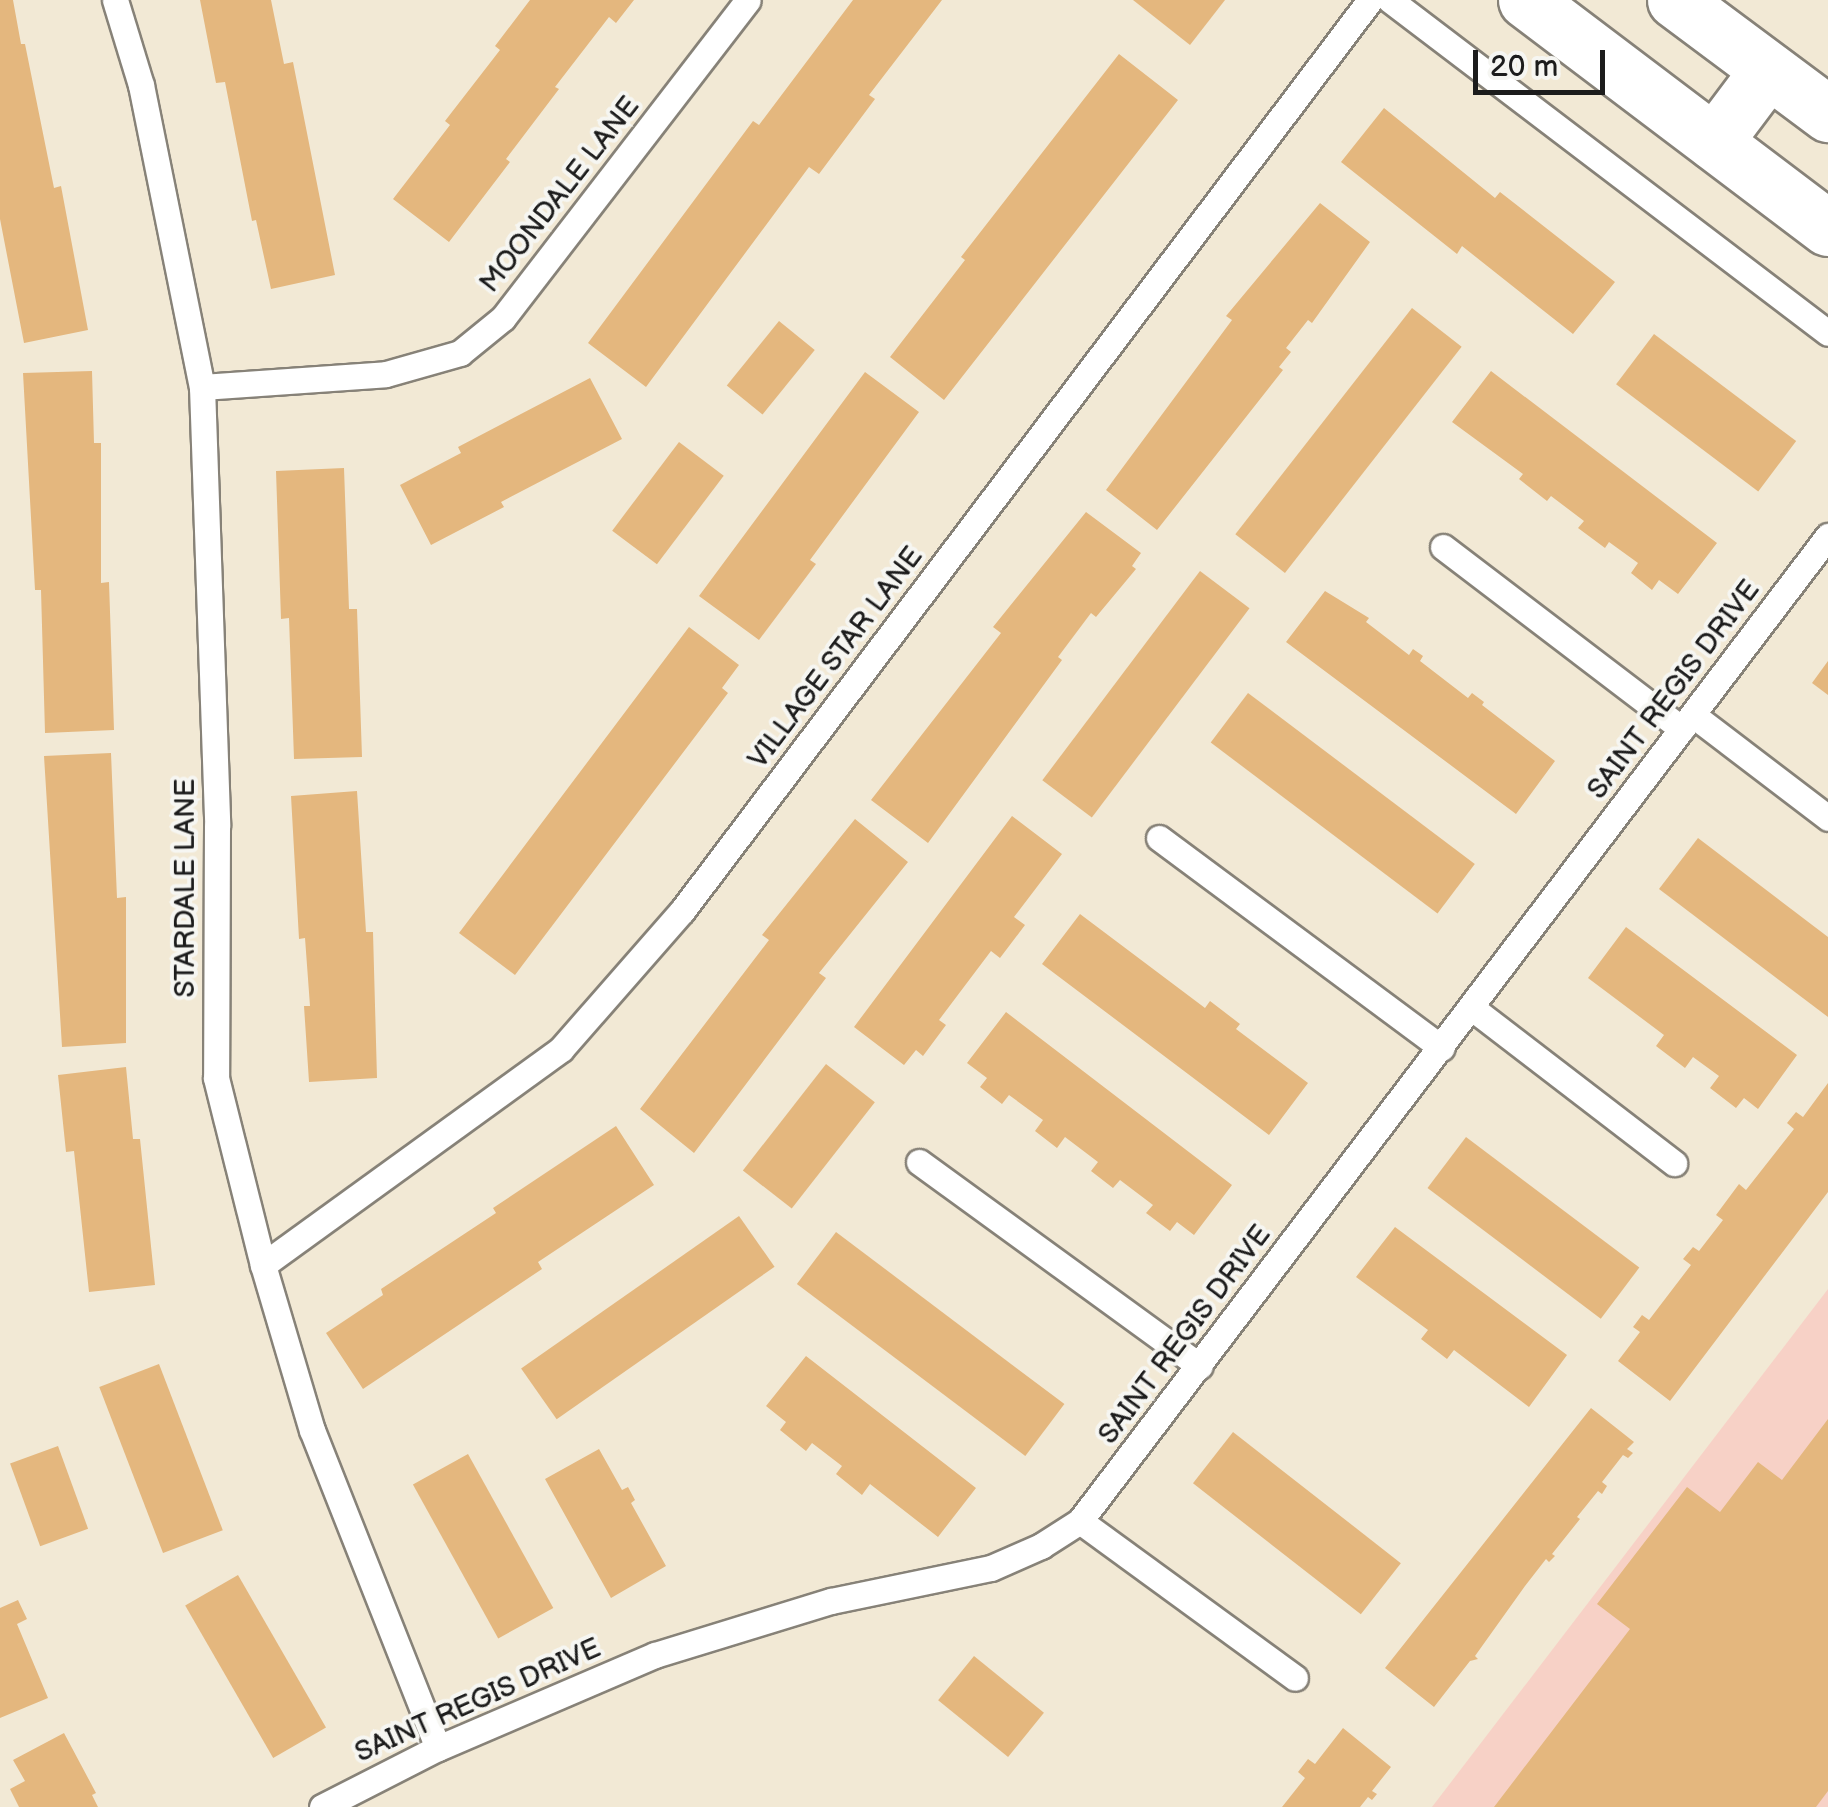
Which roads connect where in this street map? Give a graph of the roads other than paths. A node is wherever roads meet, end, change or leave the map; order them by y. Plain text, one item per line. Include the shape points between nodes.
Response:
1 (116, 0) edge
2 (748, 0) edge
3 (1370, 0) edge
4 (1390, 0) edge
5 (1526, 0) edge
6 (1676, 0) edge
7 (1768, 70) junction
8 (1828, 114) edge
9 (1714, 142) junction
10 (1828, 228) edge
11 (1828, 333) edge
12 (202, 387) junction
13 (1828, 536) edge
14 (1443, 547) dead end
15 (1688, 722) junction
16 (1828, 818) edge
17 (1160, 838) dead end
18 (1472, 1008) junction
19 (1442, 1048) junction
20 (919, 1162) dead end
21 (1674, 1163) dead end
22 (262, 1264) junction
23 (1200, 1366) junction
24 (1080, 1520) junction
25 (1295, 1678) dead end
26 (438, 1748) junction
27 (322, 1807) edge

1 - 12 lane, STARDALE LANE via 141,86
2 - 12 lane, MOONDALE LANE via 504,318 460,353 386,374
3 - 22 lane, VILLAGE STAR LANE via 682,912 561,1049
4 - 11 lane
5 - 9 main road
6 - 7 main road
7 - 8 main road
7 - 9 main road
9 - 10 main road
12 - 22 lane, STARDALE LANE via 217,826 216,1078
13 - 15 lane, SAINT REGIS DRIVE
14 - 15 lane
15 - 16 lane
15 - 18 lane, SAINT REGIS DRIVE
17 - 19 lane
18 - 19 lane, SAINT REGIS DRIVE
18 - 21 lane
19 - 23 lane, SAINT REGIS DRIVE
20 - 23 lane
22 - 26 lane, STARDALE LANE via 312,1430
23 - 24 lane, SAINT REGIS DRIVE
24 - 25 lane
24 - 26 lane, SAINT REGIS DRIVE via 991,1568 831,1601 655,1655
26 - 27 lane, SAINT REGIS DRIVE

